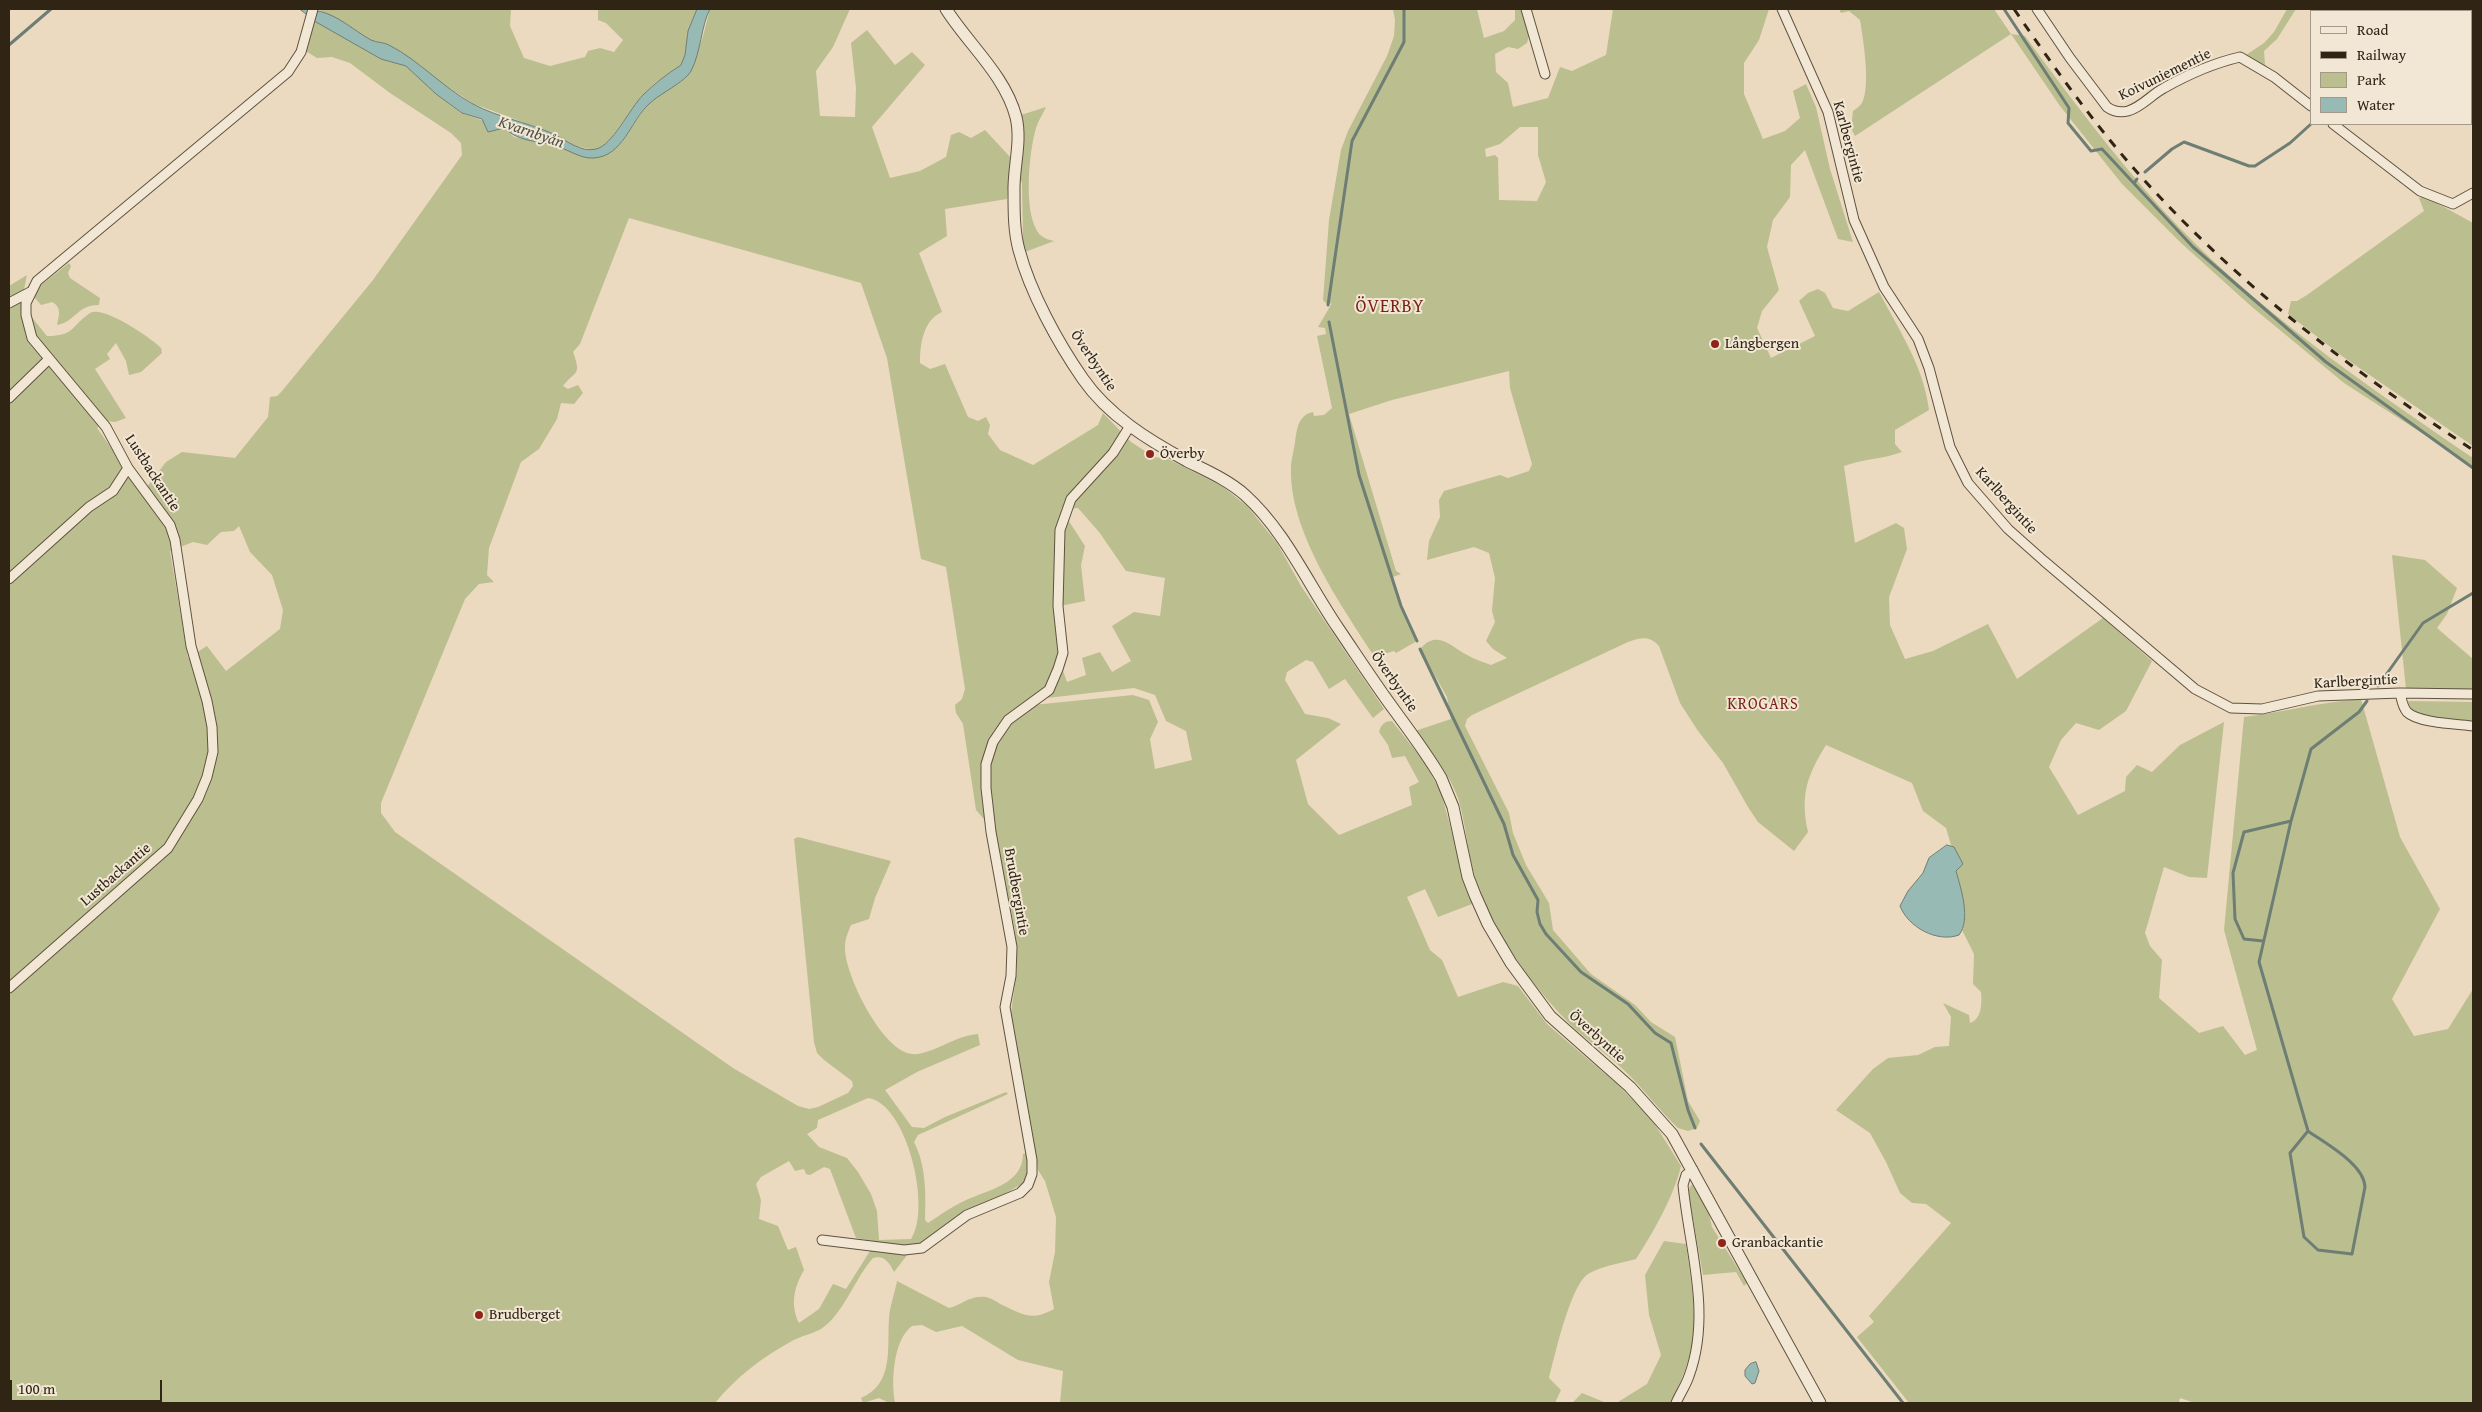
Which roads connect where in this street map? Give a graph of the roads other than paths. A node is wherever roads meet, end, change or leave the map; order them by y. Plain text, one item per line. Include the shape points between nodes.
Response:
1 (313, 9) edge
2 (946, 9) edge
3 (1526, 9) edge
4 (1782, 9) edge
5 (2037, 9) edge
6 (1545, 74) dead end
7 (2310, 105) edge
8 (2334, 125) edge
9 (2473, 192) edge
10 (30, 292) junction
11 (9, 303) edge
12 (48, 360) junction
13 (9, 398) edge
14 (1130, 426) junction
15 (128, 468) junction
16 (9, 579) edge
17 (2400, 693) junction
18 (2473, 694) edge
19 (2473, 726) edge
20 (9, 988) edge
21 (1693, 1170) junction
22 (822, 1240) dead end
23 (1676, 1403) edge
24 (1820, 1403) edge

1 - 10 street via 301,52 288,72 37,281
2 - 14 street, Överbyntie via 960,32 996,74 1016,117 1017,152 1013,186 1016,234 1024,267 1035,293 1083,379 1106,406
3 - 6 street
4 - 17 street, Karlbergintie via 1828,112 1861,238 1884,287 1918,339 1950,447 1968,483 2008,529 2195,689 2231,708 2262,709 2318,696
5 - 7 street, Koivuniementie via 2112,111 2132,110 2162,88 2240,57 2274,77
8 - 9 street via 2420,191 2436,199 2453,204
10 - 11 street
10 - 12 street, Lustbackantie via 26,315 28,327
12 - 13 street
12 - 15 street, Lustbackantie via 106,427
14 - 21 street, Överbyntie via 1235,487 1279,534 1323,606 1441,778 1453,807 1468,877 1488,924 1511,963 1550,1016 1630,1087 1663,1122
14 - 22 street, Brudbergintie via 1114,453 1071,499 1060,530 1058,606 1063,653 1058,669 1049,690 1008,720 993,742 986,764 991,832 1012,947 1005,1007 1032,1160 1030,1180 1020,1193 967,1215 922,1248 904,1250
15 - 16 street via 113,491 89,507
15 - 20 street, Lustbackantie via 160,510 175,540 191,646 212,727 213,752 198,799 168,848
17 - 18 street, Karlbergintie
17 - 19 street via 2408,713 2418,718
21 - 23 street via 1686,1175 1683,1185 1698,1295 1698,1343 1689,1376
21 - 24 street, Överbyntie

